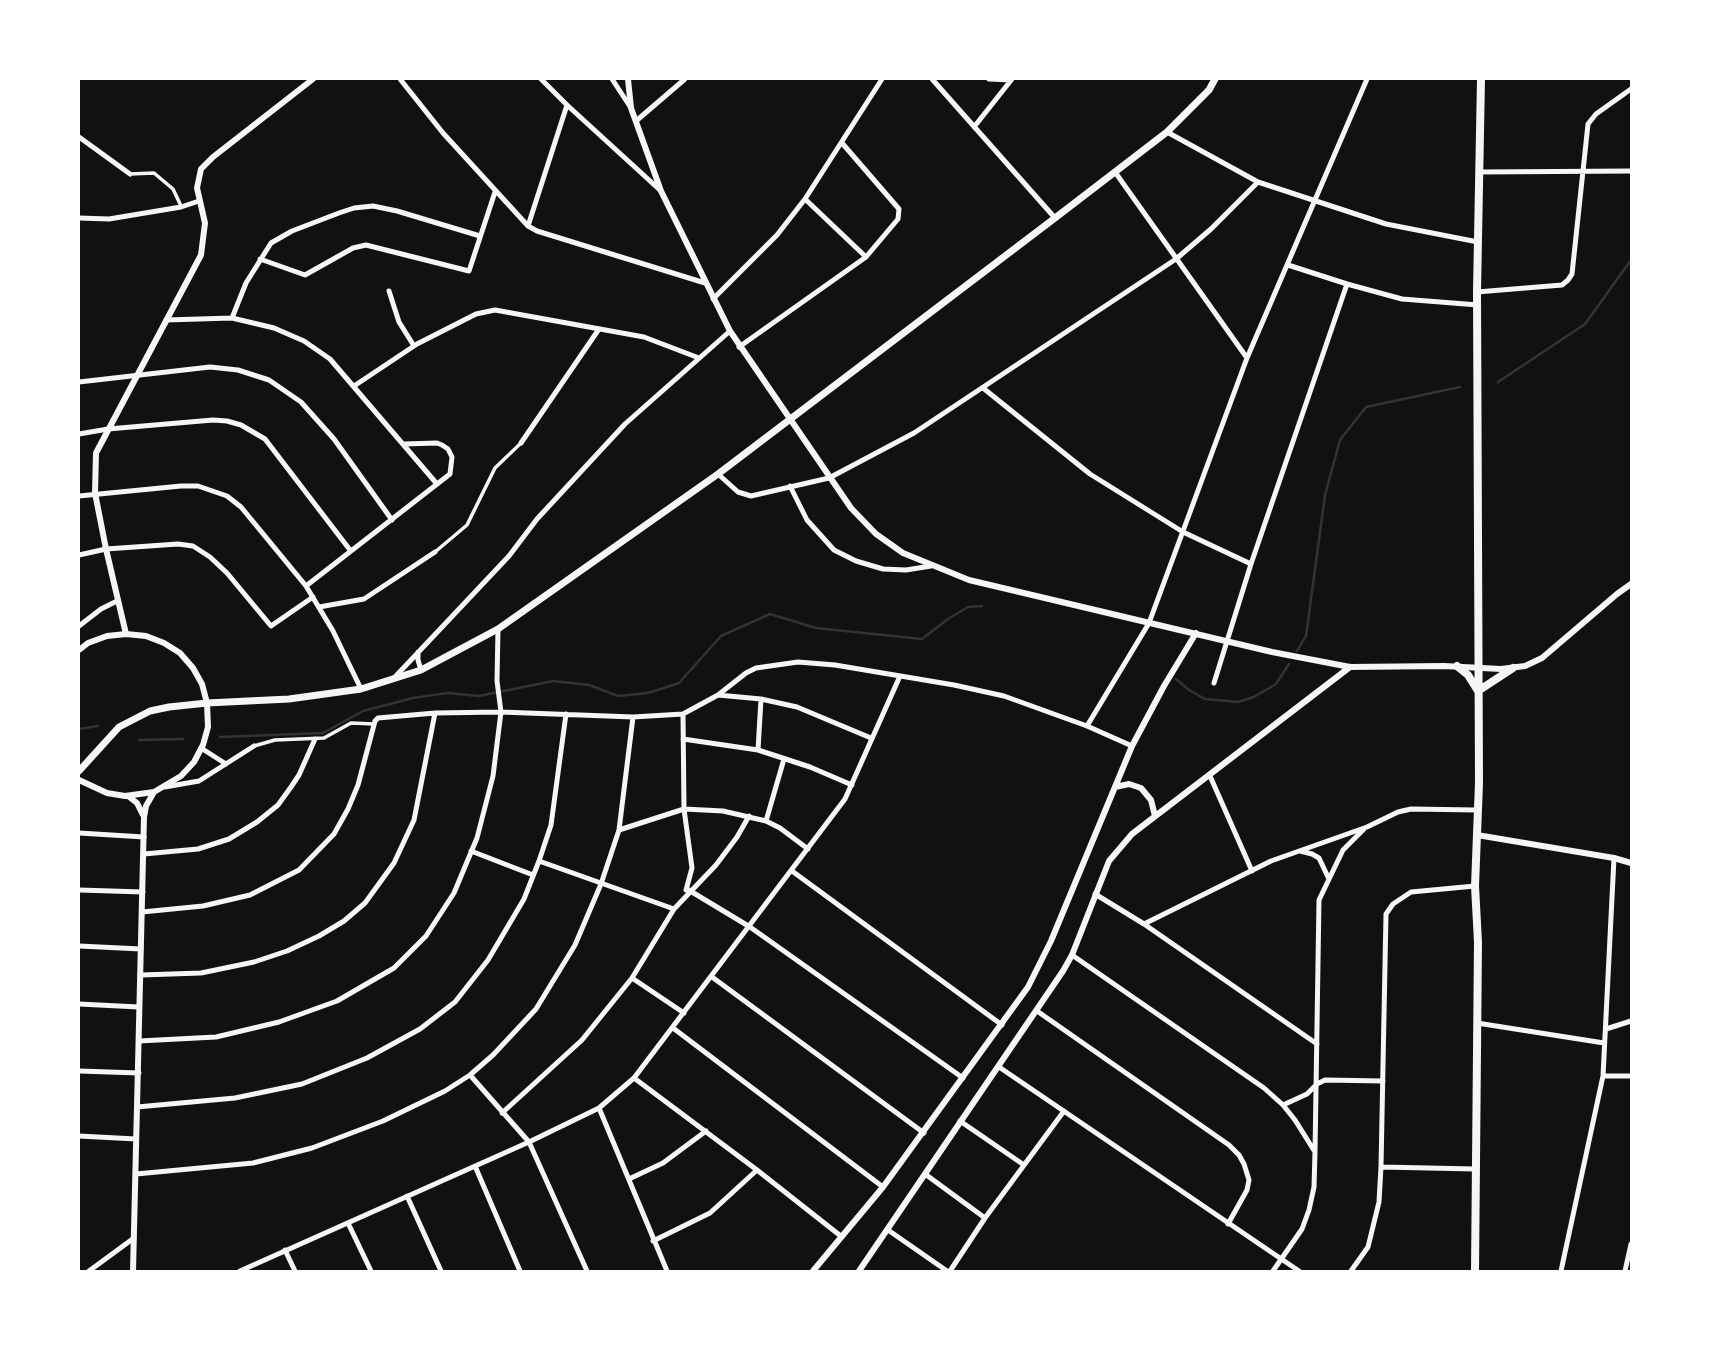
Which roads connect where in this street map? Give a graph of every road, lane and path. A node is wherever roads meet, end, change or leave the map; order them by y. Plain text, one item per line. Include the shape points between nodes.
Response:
1 (313, 79) edge
2 (400, 79) edge
3 (541, 79) edge
4 (612, 79) edge
5 (685, 79) edge
6 (883, 79) edge
7 (932, 79) edge
8 (989, 79) edge
9 (1011, 79) edge
10 (1215, 79) edge
11 (1367, 79) edge
12 (1481, 79) edge
13 (630, 80) edge
14 (1631, 89) edge
15 (567, 105) junction
16 (631, 108) junction
17 (636, 121) junction
18 (974, 127) junction
19 (1167, 132) junction
20 (79, 137) edge
21 (842, 143) junction
22 (1584, 170) junction
23 (1631, 171) edge
24 (1115, 172) junction
25 (1479, 172) junction
26 (130, 174) joint
27 (1258, 181) junction
28 (661, 191) junction
29 (495, 192) junction
30 (805, 199) junction
31 (199, 201) junction
32 (1314, 201) junction
33 (181, 207) junction
34 (79, 218) edge
35 (1055, 218) junction
36 (528, 226) junction
37 (480, 236) junction
38 (1478, 242) junction
39 (866, 257) junction
40 (260, 259) junction
41 (1177, 259) junction
42 (1287, 265) junction
43 (705, 283) junction
44 (1347, 284) junction
45 (389, 291) dead end
46 (1478, 292) junction
47 (713, 299) junction
48 (1478, 305) junction
49 (232, 318) junction
50 (166, 320) junction
51 (598, 329) junction
52 (730, 331) junction
53 (414, 346) junction
54 (739, 346) junction
55 (699, 358) junction
56 (1247, 359) junction
57 (137, 374) junction
58 (79, 382) edge
59 (354, 386) junction
60 (984, 388) junction
61 (792, 419) junction
62 (108, 429) junction
63 (79, 434) edge
64 (521, 443) joint
65 (404, 444) junction
66 (718, 474) junction
67 (829, 478) junction
68 (437, 484) junction
69 (790, 486) junction
70 (96, 493) junction
71 (79, 496) edge
72 (392, 520) junction
73 (1183, 532) junction
74 (106, 550) junction
75 (350, 550) junction
76 (435, 552) joint
77 (79, 555) edge
78 (1251, 564) junction
79 (931, 566) junction
80 (1631, 584) edge
81 (306, 586) junction
82 (313, 597) junction
83 (117, 601) junction
84 (319, 607) junction
85 (1149, 623) junction
86 (79, 626) edge
87 (498, 629) junction
88 (1196, 633) junction
89 (127, 634) junction
90 (1227, 641) junction
91 (79, 650) edge
92 (418, 652) junction
93 (1457, 666) junction
94 (1349, 667) junction
95 (1478, 667) junction
96 (1513, 668) junction
97 (421, 670) junction
98 (900, 676) junction
99 (393, 679) junction
100 (1214, 683) dead end
101 (360, 689) junction
102 (1478, 691) junction
103 (718, 695) junction
104 (761, 699) junction
105 (207, 703) junction
106 (501, 712) junction
107 (435, 713) junction
108 (566, 714) junction
109 (683, 714) junction
110 (633, 717) junction
111 (374, 722) junction
112 (1087, 726) junction
113 (315, 738) junction
114 (871, 738) junction
115 (683, 739) junction
116 (254, 746) joint
117 (1132, 746) junction
118 (201, 748) junction
119 (758, 750) junction
120 (783, 758) junction
121 (226, 764) junction
122 (79, 771) edge
123 (1121, 773) junction
124 (1210, 776) junction
125 (79, 780) edge
126 (852, 785) junction
127 (1129, 785) junction
128 (165, 787) junction
129 (1115, 787) junction
130 (154, 792) junction
131 (128, 796) junction
132 (684, 809) junction
133 (1476, 810) junction
134 (749, 816) junction
135 (1155, 816) junction
136 (144, 817) junction
137 (766, 821) junction
138 (1367, 827) junction
139 (619, 830) junction
140 (79, 833) edge
141 (1477, 835) junction
142 (144, 837) junction
143 (808, 849) junction
144 (471, 851) junction
145 (1299, 851) junction
146 (144, 853) junction
147 (1614, 858) junction
148 (539, 861) junction
149 (1631, 863) edge
150 (792, 871) junction
151 (1252, 871) junction
152 (533, 875) junction
153 (1328, 877) junction
154 (601, 884) junction
155 (1475, 886) junction
156 (79, 890) edge
157 (689, 890) junction
158 (143, 892) junction
159 (1095, 894) junction
160 (674, 909) junction
161 (142, 912) junction
162 (1144, 924) junction
163 (750, 927) junction
164 (79, 946) edge
165 (141, 949) junction
166 (1072, 955) junction
167 (141, 975) junction
168 (712, 977) junction
169 (632, 978) junction
170 (79, 1004) edge
171 (139, 1007) junction
172 (1037, 1011) junction
173 (684, 1013) junction
174 (1631, 1021) edge
175 (1477, 1023) junction
176 (1002, 1025) junction
177 (673, 1028) junction
178 (1606, 1029) junction
179 (139, 1041) junction
180 (1604, 1043) junction
181 (1317, 1044) junction
182 (999, 1067) junction
183 (79, 1071) edge
184 (138, 1073) junction
185 (470, 1075) junction
186 (1603, 1076) junction
187 (1631, 1076) edge
188 (963, 1078) junction
189 (634, 1079) junction
190 (1383, 1081) junction
191 (1317, 1084) junction
192 (1283, 1105) junction
193 (137, 1107) junction
194 (599, 1108) junction
195 (1064, 1111) junction
196 (502, 1113) junction
197 (960, 1121) junction
198 (706, 1131) junction
199 (924, 1133) junction
200 (79, 1136) edge
201 (136, 1139) junction
202 (528, 1142) junction
203 (1315, 1152) junction
204 (1024, 1165) junction
205 (475, 1166) junction
206 (1381, 1167) junction
207 (1475, 1169) junction
208 (757, 1170) junction
209 (136, 1174) junction
210 (925, 1174) junction
211 (629, 1179) junction
212 (883, 1187) junction
213 (407, 1196) junction
214 (985, 1218) junction
215 (348, 1223) junction
216 (1228, 1224) junction
217 (888, 1230) junction
218 (842, 1237) junction
219 (134, 1238) junction
220 (653, 1241) junction
221 (1631, 1244) edge
222 (285, 1250) junction
223 (1630, 1256) edge
224 (1283, 1259) junction
225 (89, 1271) edge
226 (134, 1271) edge
227 (240, 1271) edge
228 (295, 1271) edge
229 (371, 1271) edge
230 (441, 1271) edge
231 (520, 1271) edge
232 (587, 1271) edge
233 (667, 1271) edge
234 (813, 1271) edge
235 (859, 1271) edge
236 (948, 1271) edge
237 (1273, 1271) edge
238 (1299, 1271) edge
239 (1351, 1271) edge
240 (1475, 1271) edge
241 (1561, 1271) edge
242 (1625, 1271) edge

1 - 31 street via 206,163 199,177
2 - 29 street
3 - 15 street
4 - 16 street
5 - 17 street
6 - 21 street
7 - 18 street
8 - 9 street
9 - 18 street
10 - 19 main road
11 - 32 street
12 - 25 main road
13 - 16 street
14 - 22 street via 1588,124
15 - 28 street
15 - 36 street
16 - 17 street
17 - 28 street
18 - 35 street
19 - 24 main road
19 - 27 street
20 - 26 street
21 - 30 street
21 - 39 street via 899,209 898,219
22 - 23 street
22 - 25 street
22 - 46 street via 1568,280 1562,285
24 - 35 main road
24 - 41 street
25 - 38 main road
26 - 33 street via 154,173 173,190
27 - 32 street
27 - 41 street
28 - 43 street
29 - 36 street
29 - 37 street
30 - 39 street
30 - 47 street via 777,235
31 - 33 street
31 - 50 street via 205,223 201,255
32 - 38 street via 1386,224
32 - 42 street
33 - 34 street via 109,219
35 - 61 main road
36 - 43 street
37 - 40 street via 373,206 354,208 281,237
37 - 40 street via 467,272 366,245 305,275
38 - 46 main road
39 - 54 street
40 - 49 street
41 - 56 street
41 - 60 street
42 - 44 street
42 - 56 street
43 - 47 street
44 - 48 street via 1402,299
44 - 78 street
45 - 53 street via 399,322
46 - 48 main road
47 - 52 street
48 - 95 main road
49 - 50 street
49 - 59 street via 304,341 330,359
50 - 57 street
51 - 53 street via 495,310 476,314
51 - 55 street via 644,337
51 - 64 street
52 - 54 street
52 - 55 street
53 - 59 street
54 - 61 street
55 - 92 street via 625,424
56 - 73 street
57 - 58 street
57 - 62 street
57 - 72 street via 210,367 269,380 301,402 334,439
59 - 65 street
60 - 67 street via 914,433
60 - 73 street via 1090,474
61 - 66 main road
61 - 67 street
62 - 63 street
62 - 70 street via 96,453
62 - 75 street via 213,420 241,425 265,439
64 - 76 street via 495,468 467,525
65 - 68 street
65 - 68 street via 437,443 448,449 452,468
66 - 69 street via 738,492 751,496
66 - 87 main road
67 - 69 street
67 - 79 street via 876,534 903,554
68 - 72 street
69 - 79 street via 807,520 834,550 883,569
70 - 71 street
70 - 74 street
70 - 81 street via 198,486 227,496
72 - 75 street
73 - 78 street
73 - 85 street
74 - 77 street
74 - 82 street via 193,546 227,573 271,626
74 - 83 street
75 - 81 street
76 - 84 street via 364,599
78 - 90 street
79 - 85 street via 968,580
80 - 96 street via 1542,658
81 - 82 street
82 - 84 street
83 - 86 street
83 - 89 street
84 - 101 street
85 - 88 street
85 - 112 street
87 - 97 main road
87 - 106 street
88 - 90 street
88 - 117 street
89 - 91 street via 107,636
89 - 105 street via 155,639 180,653 198,676
90 - 94 street
90 - 100 street
92 - 97 street
92 - 99 street
93 - 94 street
93 - 95 street
93 - 102 main road
94 - 124 street
95 - 96 street
95 - 102 main road
96 - 102 main road
97 - 99 main road
98 - 103 street via 798,662 771,664 746,673
98 - 112 street via 1004,696
98 - 114 street
99 - 101 main road
101 - 105 main road
102 - 133 main road
103 - 104 street
103 - 109 street
104 - 114 street via 797,707
104 - 119 street
105 - 118 street via 208,727
105 - 122 main road via 169,707 133,719 108,736
106 - 107 street
106 - 108 street
106 - 144 street via 493,776
107 - 111 street
107 - 167 street via 414,820 394,863 344,921 287,951 254,962 201,973
108 - 110 street
108 - 148 street via 551,825
109 - 110 street
109 - 115 street
110 - 139 street
111 - 113 street via 351,723
111 - 161 street via 348,809 334,834 299,870 250,895 203,906
112 - 117 street
113 - 116 street
113 - 146 street via 291,788 257,822 229,839 198,849
114 - 126 street
115 - 119 street
115 - 132 street
116 - 121 street
117 - 123 street
118 - 121 street
118 - 128 street via 194,762
119 - 120 street
120 - 126 street
120 - 137 street
121 - 128 street via 199,781
123 - 127 street
123 - 129 street
124 - 135 street
124 - 151 street
125 - 131 street via 107,793
126 - 143 street
127 - 129 street
127 - 135 street via 1146,793
128 - 130 street
129 - 176 street via 1045,952
130 - 131 street
130 - 136 street
131 - 136 street
132 - 134 street
132 - 139 street
132 - 157 street via 692,868
133 - 138 street via 1411,809
133 - 141 main road
134 - 137 street
134 - 157 street via 716,865
135 - 159 street via 1109,861
136 - 142 street
137 - 143 street
138 - 145 street
138 - 153 street via 1343,850
139 - 154 street
140 - 142 street
141 - 147 street
141 - 155 main road
142 - 146 street
143 - 150 street
144 - 152 street
144 - 179 street via 454,893 426,936 394,968 337,1001 279,1022 216,1037
145 - 151 street
145 - 153 street via 1319,858
146 - 158 street
147 - 149 street
147 - 178 street
148 - 152 street
148 - 154 street
150 - 163 street
150 - 176 street
151 - 162 street
152 - 193 street via 488,960 455,1002 421,1029 367,1058 302,1084 235,1098
153 - 181 street via 1319,900
154 - 160 street
154 - 185 street via 575,945 536,1009
155 - 175 main road
155 - 190 street via 1411,892 1386,914
156 - 158 street
157 - 160 street
157 - 163 street
158 - 161 street
159 - 162 street
159 - 166 street
160 - 169 street
161 - 165 street
162 - 181 street
163 - 168 street
163 - 188 street
164 - 165 street
165 - 167 street
166 - 172 street
166 - 192 street
167 - 171 street
168 - 173 street
168 - 199 street
169 - 173 street
169 - 196 street via 582,1040
170 - 171 street
171 - 179 street
172 - 182 street
172 - 216 street via 1239,1155 1249,1180
173 - 177 street
174 - 178 street
175 - 180 street
175 - 207 main road
176 - 188 street
177 - 189 street
177 - 212 street
178 - 180 street
179 - 184 street
180 - 186 street
181 - 191 street
182 - 195 street
182 - 197 street
183 - 184 street
184 - 193 street
185 - 196 street
185 - 209 street via 383,1121 283,1157
186 - 187 street
186 - 241 street
188 - 199 street
189 - 194 street
189 - 198 street
190 - 191 street via 1329,1079
190 - 206 street
191 - 192 street
191 - 203 street
192 - 203 street
193 - 201 street
194 - 202 street
194 - 211 street
195 - 204 street
195 - 216 street
196 - 202 street
197 - 204 street
197 - 210 street
198 - 208 street
198 - 211 street via 663,1163
199 - 212 street
200 - 201 street
201 - 209 street
202 - 205 street
202 - 232 street
203 - 224 street via 1310,1210
204 - 214 street
205 - 213 street
205 - 231 street
206 - 207 street
206 - 239 street via 1375,1225 1368,1247
207 - 240 main road
208 - 218 street
208 - 220 street via 710,1213
209 - 219 street
210 - 214 street
210 - 217 street
211 - 220 street
212 - 218 street
213 - 215 street
213 - 230 street
214 - 236 street
215 - 222 street
215 - 229 street
216 - 224 street
217 - 235 street
217 - 236 street
218 - 234 street
219 - 225 street
219 - 226 street
220 - 233 street
221 - 223 street
222 - 227 street
222 - 228 street
223 - 242 street
224 - 237 street
224 - 238 street

